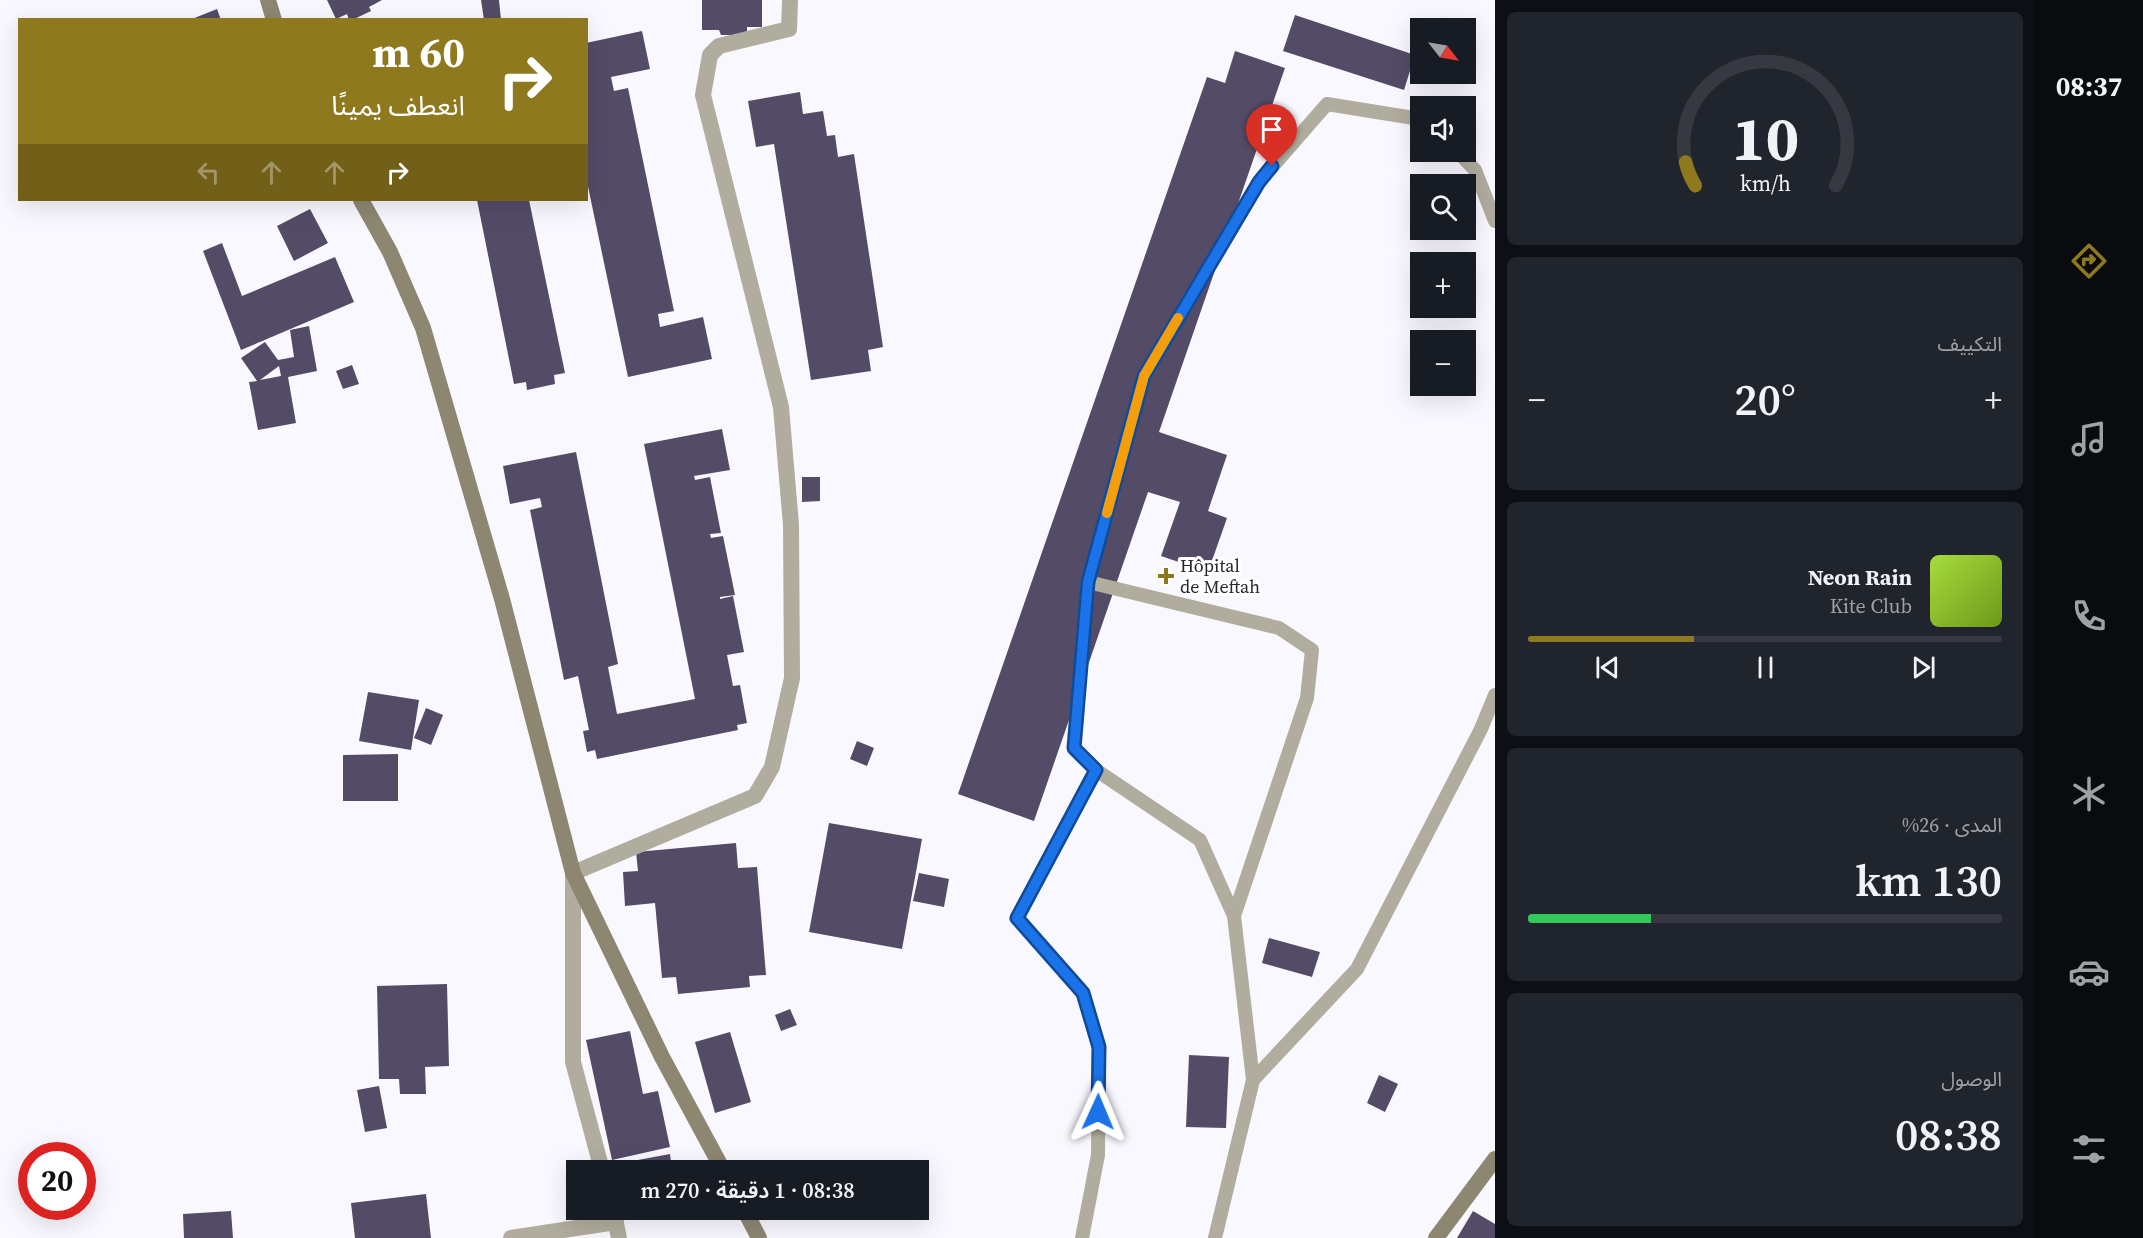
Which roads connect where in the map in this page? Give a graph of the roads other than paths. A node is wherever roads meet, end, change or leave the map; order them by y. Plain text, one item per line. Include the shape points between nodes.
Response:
1 (268, 0) edge
2 (790, 0) edge
3 (273, 18) edge
4 (1410, 117) edge
5 (1467, 162) edge
6 (362, 201) edge
7 (1495, 221) edge
8 (1088, 582) junction
9 (1495, 695) edge
10 (1096, 770) junction
11 (573, 873) junction
12 (1234, 916) junction
13 (1253, 1080) junction
14 (1495, 1159) edge
15 (599, 1160) edge
16 (718, 1160) edge
17 (750, 1220) edge
18 (616, 1223) edge
19 (511, 1238) edge
20 (759, 1238) edge
21 (1082, 1238) edge
22 (1215, 1238) edge
23 (1436, 1238) edge

1 - 3 main road
2 - 11 street via 789,29 719,46 710,55 703,95 780,407 792,525 792,678 772,766 755,796
4 - 8 lane via 1327,104 1259,182 1144,376
5 - 7 lane via 1475,170
6 - 11 main road via 390,252 423,328 502,599
8 - 10 lane via 1074,748
8 - 12 lane via 1279,628 1312,650 1307,698
9 - 13 lane via 1357,969
10 - 12 lane via 1200,840
10 - 21 lane via 1017,918 1083,993 1099,1047 1098,1155
11 - 15 street via 573,1062
11 - 16 main road via 662,1057
12 - 13 lane
13 - 22 lane
14 - 23 main road
17 - 20 main road
18 - 19 street

